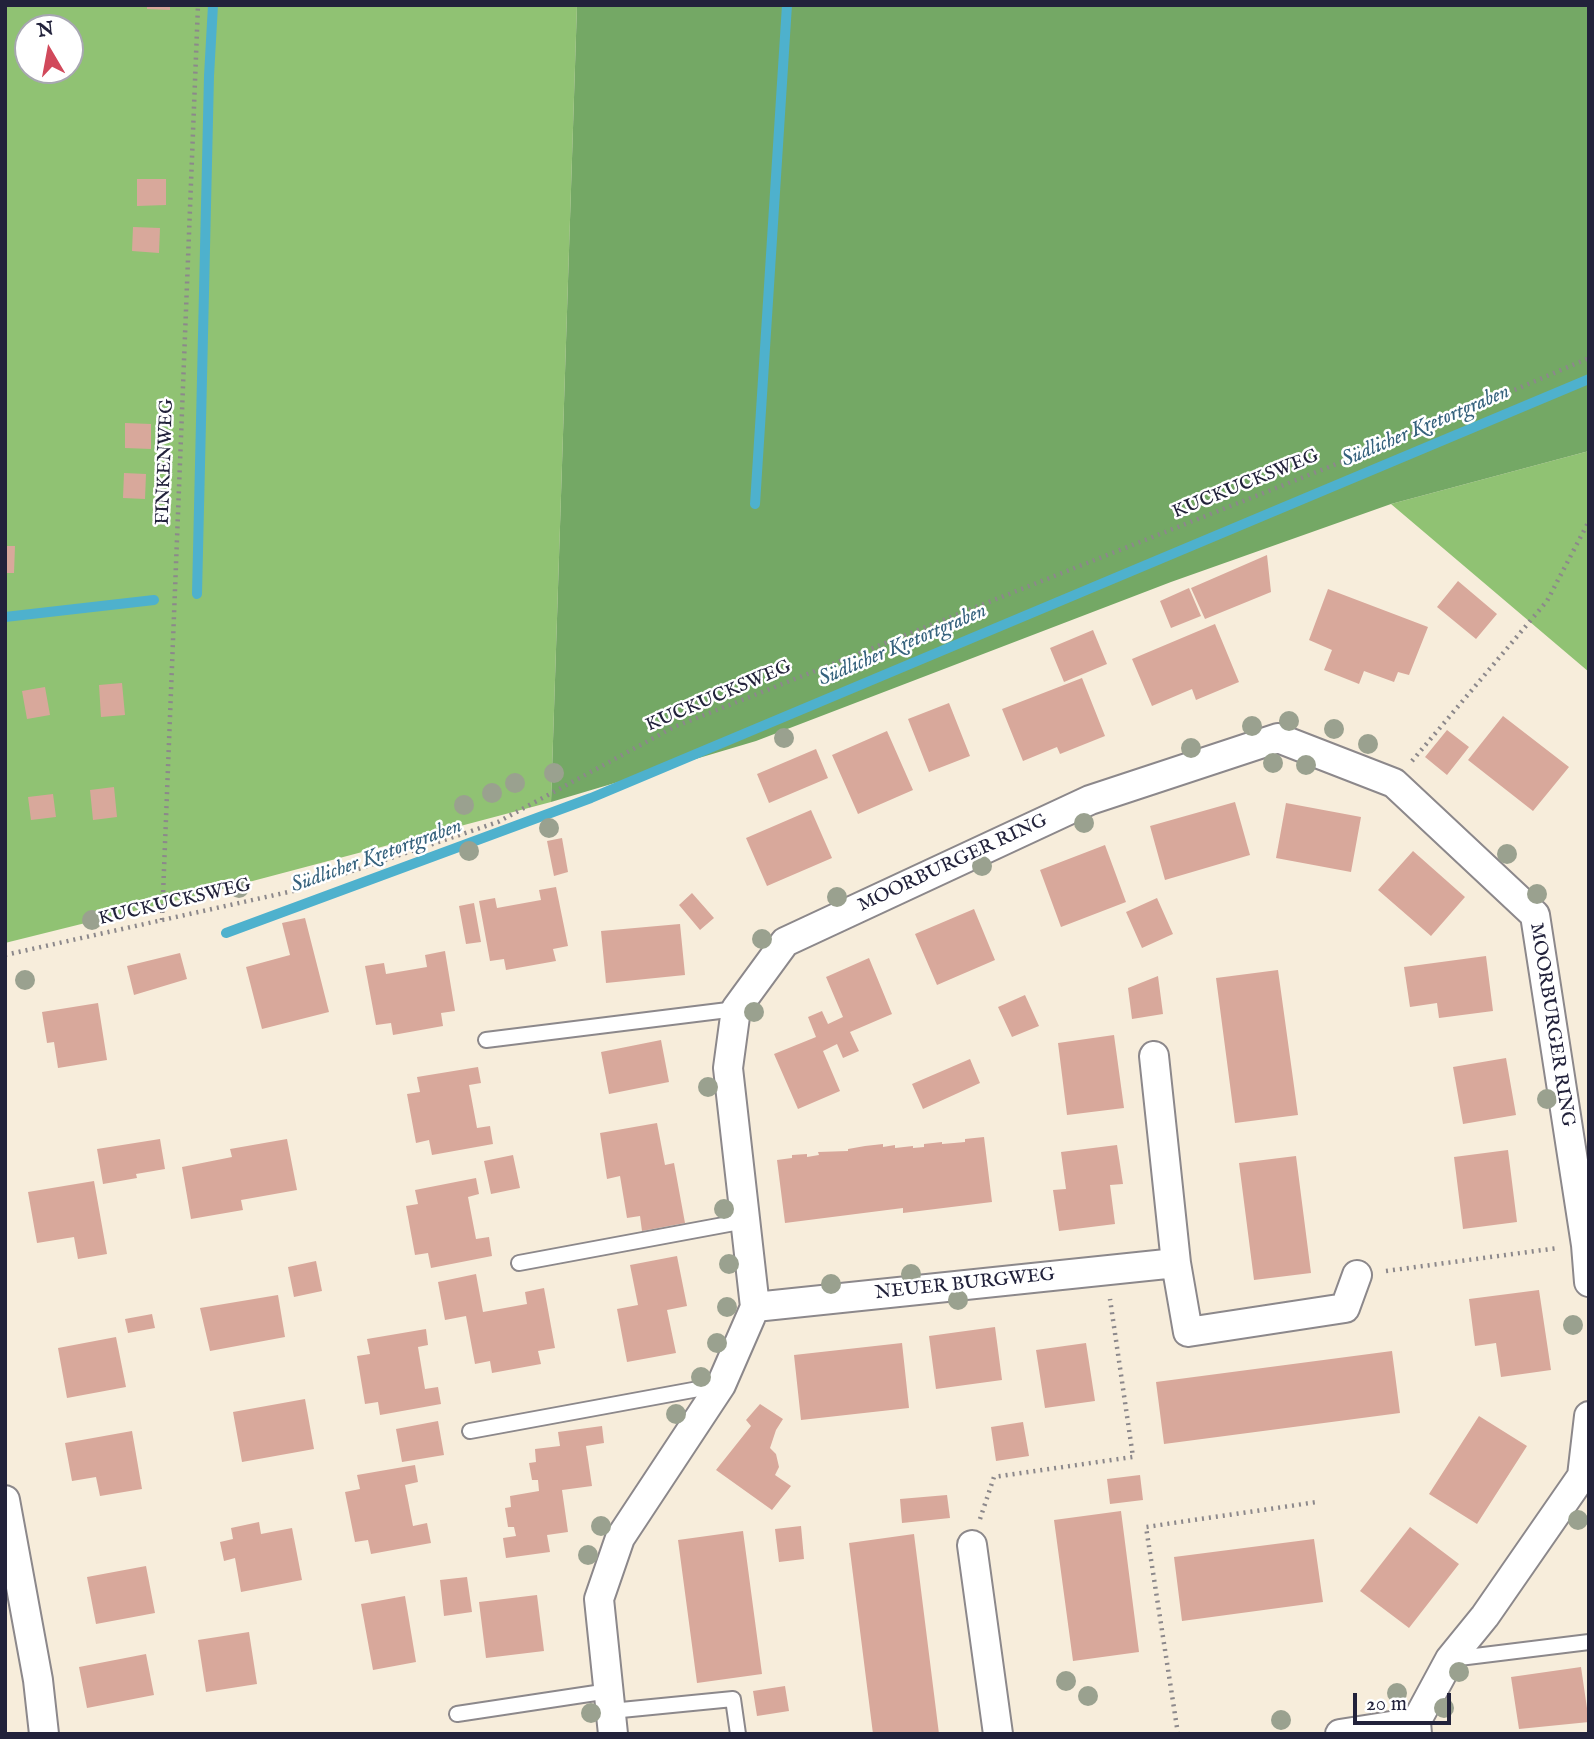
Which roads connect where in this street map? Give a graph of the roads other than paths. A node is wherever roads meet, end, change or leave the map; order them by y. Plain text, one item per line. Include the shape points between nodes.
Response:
1 (736, 1009) junction
2 (486, 1040) dead end
3 (1154, 1056) dead end
4 (746, 1221) junction
5 (519, 1264) dead end
6 (1176, 1264) junction
7 (1357, 1275) road end
8 (1589, 1282) edge
9 (755, 1307) junction
10 (721, 1385) junction
11 (1589, 1416) edge
12 (470, 1431) dead end
13 (5, 1500) edge
14 (972, 1545) road end
15 (1589, 1642) edge
16 (1450, 1659) junction
17 (611, 1712) edge
18 (457, 1714) dead end
19 (1416, 1728) edge
20 (44, 1734) edge
21 (738, 1734) edge
22 (998, 1734) edge
23 (1340, 1734) edge

1 - 2 lane
1 - 4 street, MOORBURGER RING via 728,1068
1 - 8 street, MOORBURGER RING via 785,942 1090,800 1278,738 1394,783 1535,915
3 - 6 street
4 - 5 lane
4 - 9 street, MOORBURGER RING
6 - 7 street via 1188,1332 1345,1308
6 - 9 street, NEUER BURGWEG
9 - 10 street, MOORBURGER RING
10 - 12 lane
10 - 17 street, MOORBURGER RING via 620,1538 599,1599
11 - 16 street via 1582,1476
13 - 20 street
14 - 22 street
15 - 16 lane
16 - 19 street
17 - 18 lane
17 - 21 lane via 733,1699
19 - 23 street

